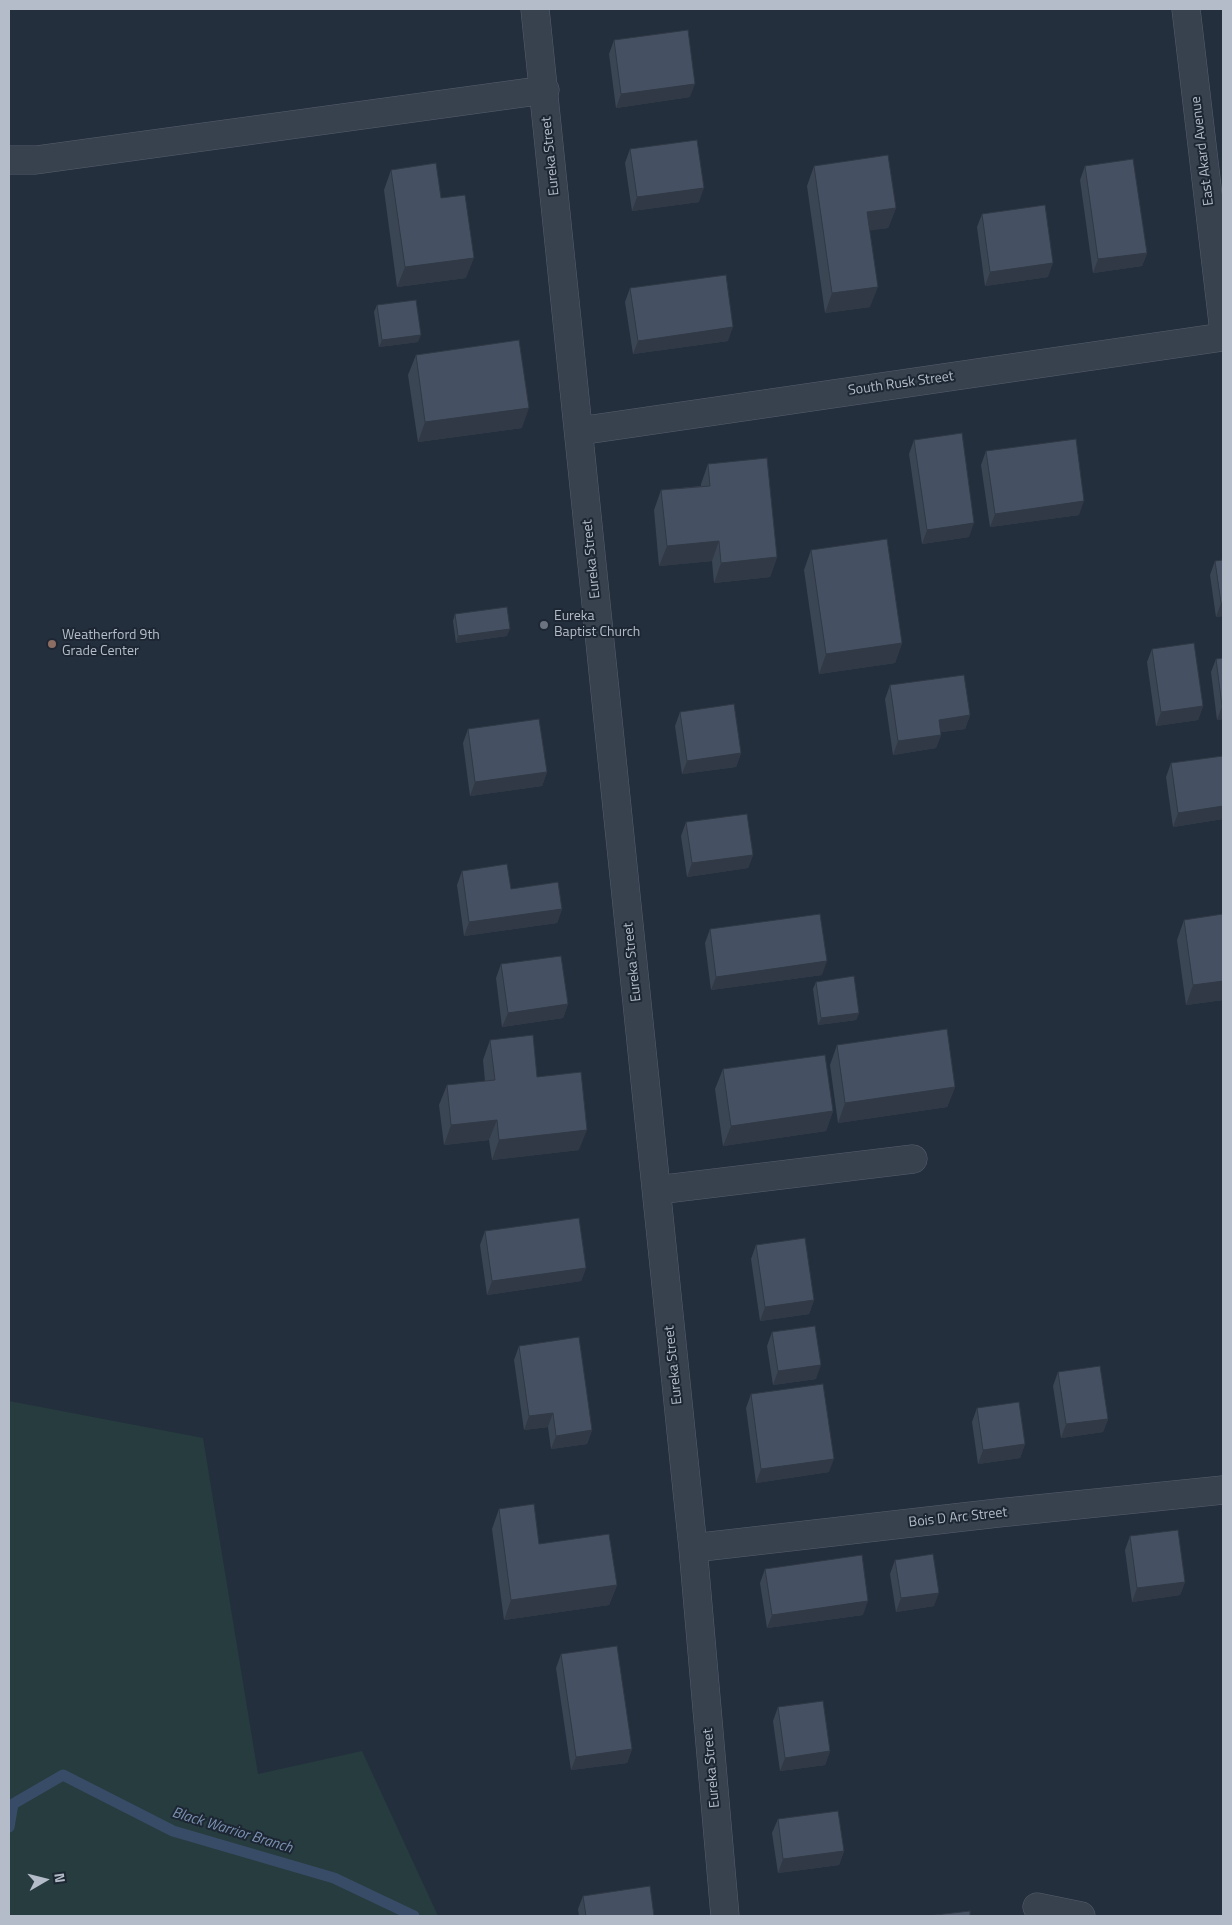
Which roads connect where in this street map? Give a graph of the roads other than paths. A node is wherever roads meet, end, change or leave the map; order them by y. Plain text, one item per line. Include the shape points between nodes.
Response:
1 (535, 9) edge
2 (1186, 9) edge
3 (545, 90) junction
4 (9, 160) edge
5 (1223, 323) edge
6 (1223, 337) edge
7 (579, 431) junction
8 (913, 1159) dead end
9 (657, 1190) junction
10 (1223, 1490) edge
11 (693, 1548) junction
12 (1037, 1907) dead end
13 (725, 1916) edge
14 (1081, 1916) edge

1 - 3 street, Eureka Street
2 - 5 street, East Akard Avenue
3 - 4 street via 46,158
3 - 7 street, Eureka Street
6 - 7 street, South Rusk Street
7 - 9 street, Eureka Street
8 - 9 street
9 - 11 street, Eureka Street
10 - 11 street, Bois D Arc Street
11 - 13 street, Eureka Street
12 - 14 street

